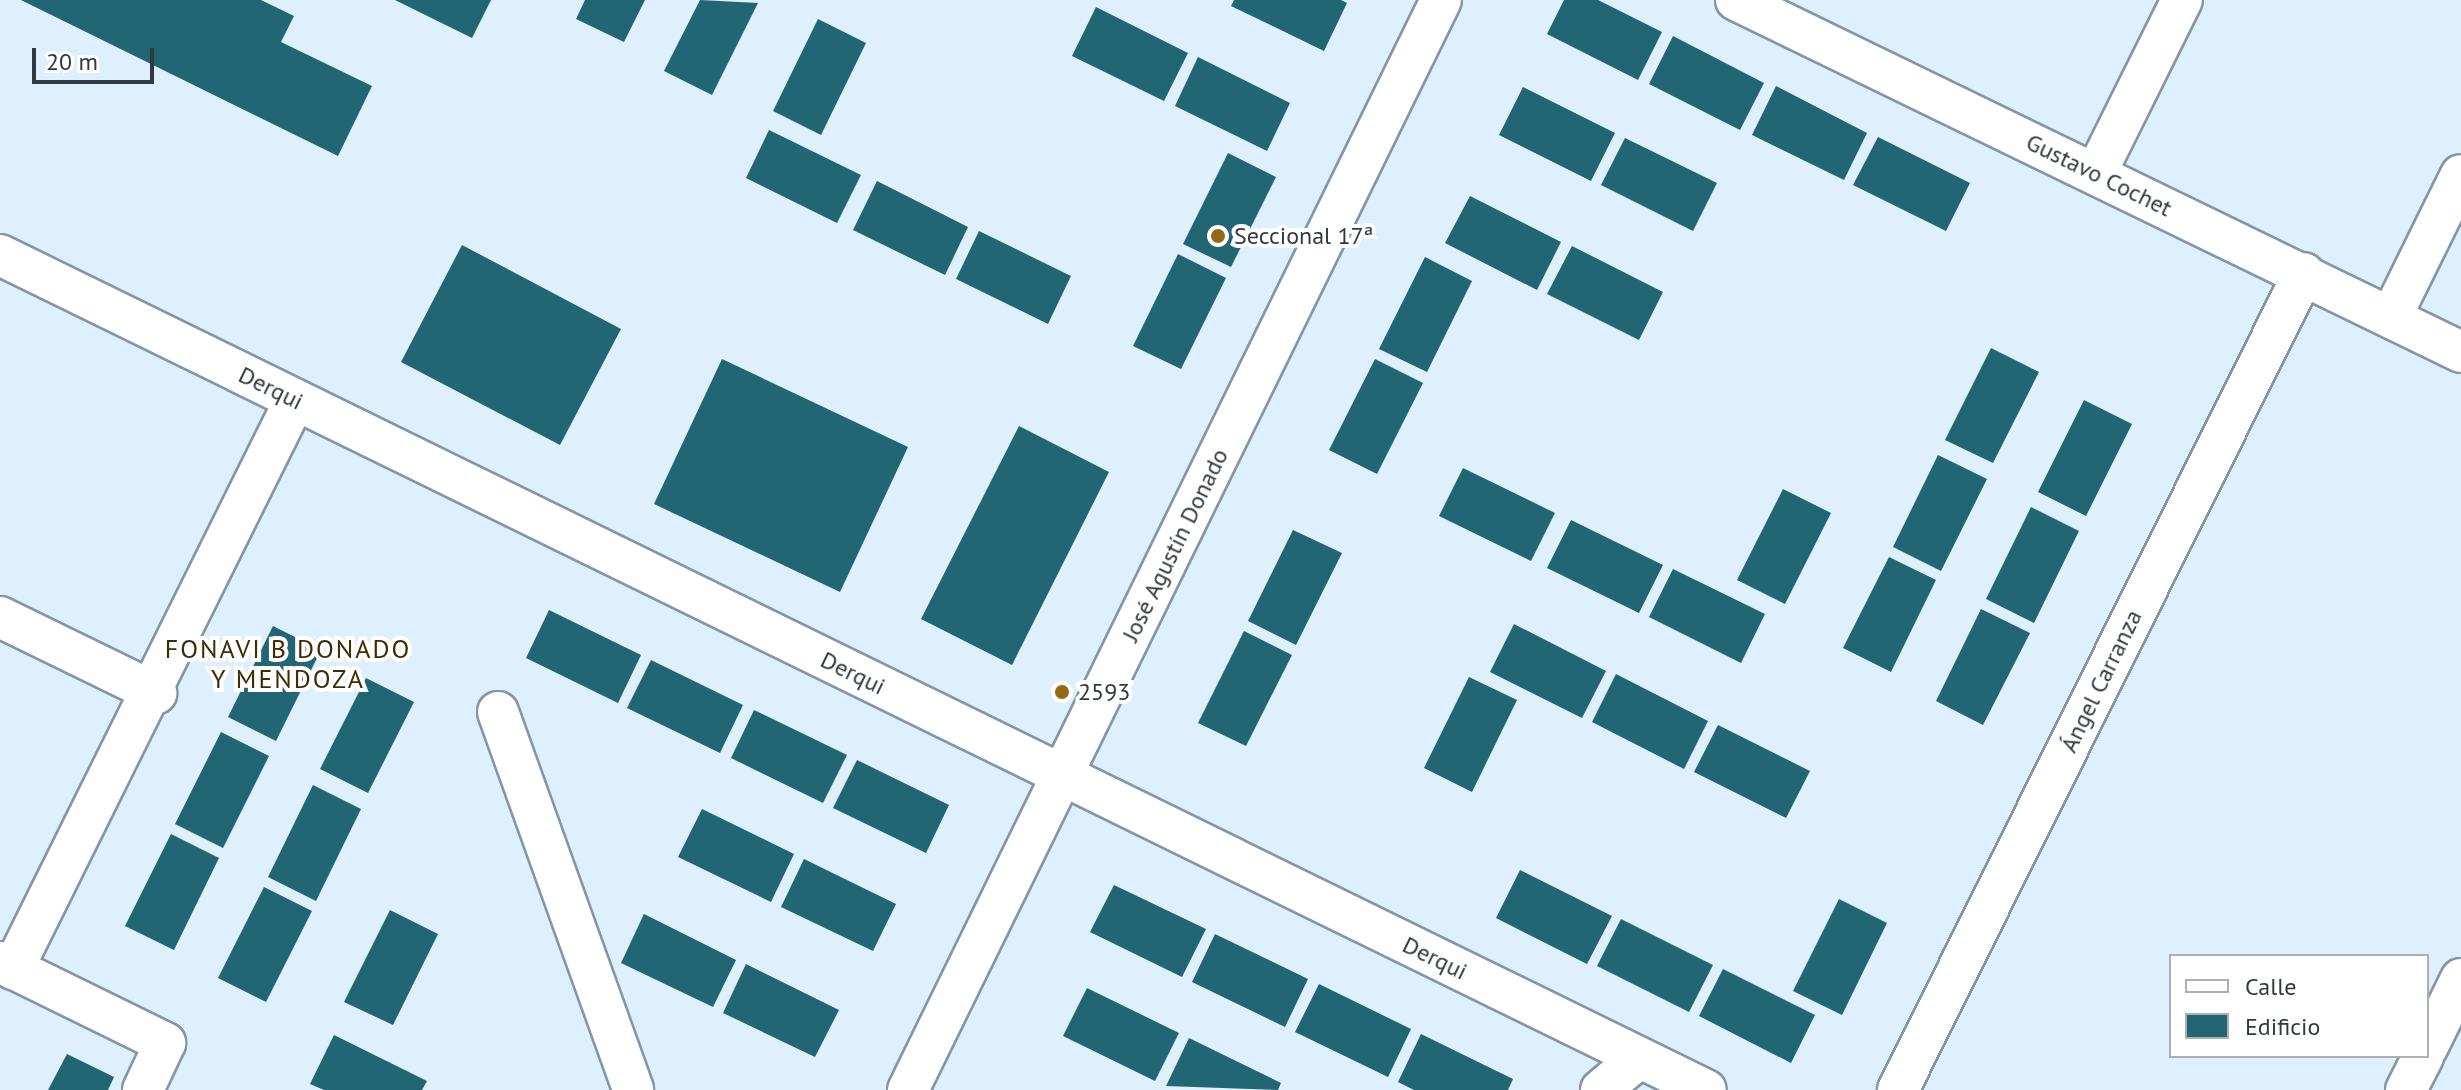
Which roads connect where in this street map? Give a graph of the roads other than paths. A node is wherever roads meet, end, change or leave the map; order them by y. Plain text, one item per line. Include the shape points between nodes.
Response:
1 (1441, 0) edge
2 (1736, 0) edge
3 (2182, 0) edge
4 (2096, 173) junction
5 (2461, 175) edge
6 (0, 255) edge
7 (2304, 273) junction
8 (2391, 317) junction
9 (2461, 352) edge
10 (295, 400) junction
11 (0, 617) edge
12 (156, 693) junction
13 (498, 712) dead end
14 (1062, 775) junction
15 (7, 965) edge
16 (2461, 979) edge
17 (2429, 1044) edge
18 (1639, 1058) junction
19 (2422, 1058) edge
20 (143, 1090) edge
21 (633, 1090) edge
22 (908, 1090) edge
23 (1601, 1090) edge
24 (1706, 1090) edge
25 (1898, 1090) edge
26 (2406, 1090) edge

1 - 14 street, José Agustín Donado
2 - 4 street, Gustavo Cochet
3 - 4 street
4 - 7 street, Gustavo Cochet
5 - 8 street
6 - 10 street, Derqui
7 - 8 street, Gustavo Cochet
7 - 25 street, Ángel Carranza
8 - 9 street, Gustavo Cochet
10 - 12 street
10 - 14 street, Derqui
11 - 12 street
12 - 15 street
13 - 21 street
14 - 18 street, Derqui
14 - 22 street, José Agustín Donado
15 - 20 street via 165,1043
16 - 17 street
18 - 23 street
18 - 24 street, Derqui
19 - 26 street

